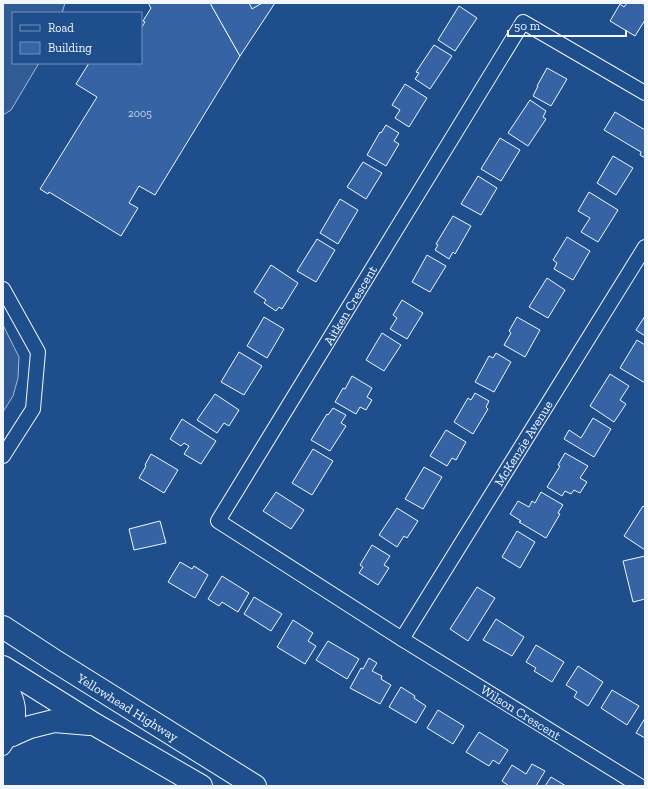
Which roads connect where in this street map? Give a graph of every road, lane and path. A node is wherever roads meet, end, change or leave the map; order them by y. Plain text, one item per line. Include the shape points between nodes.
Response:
1 (645, 93) edge
2 (645, 246) edge
3 (3, 289) edge
4 (3, 456) edge
5 (3, 627) edge
6 (402, 639) junction
7 (3, 667) edge
8 (3, 683) edge
9 (94, 724) junction
10 (7, 742) edge
11 (201, 786) edge
12 (255, 786) edge
13 (640, 786) edge

1 - 6 street, Aitken Crescent via 524,22 218,521
2 - 6 street, McKenzie Avenue
3 - 4 street via 38,352 33,409
5 - 12 highway, Yellowhead Highway
6 - 13 street, Wilson Crescent
7 - 9 highway
8 - 10 highway via 9,691 15,711
9 - 10 highway via 54,721 30,727
9 - 11 highway

